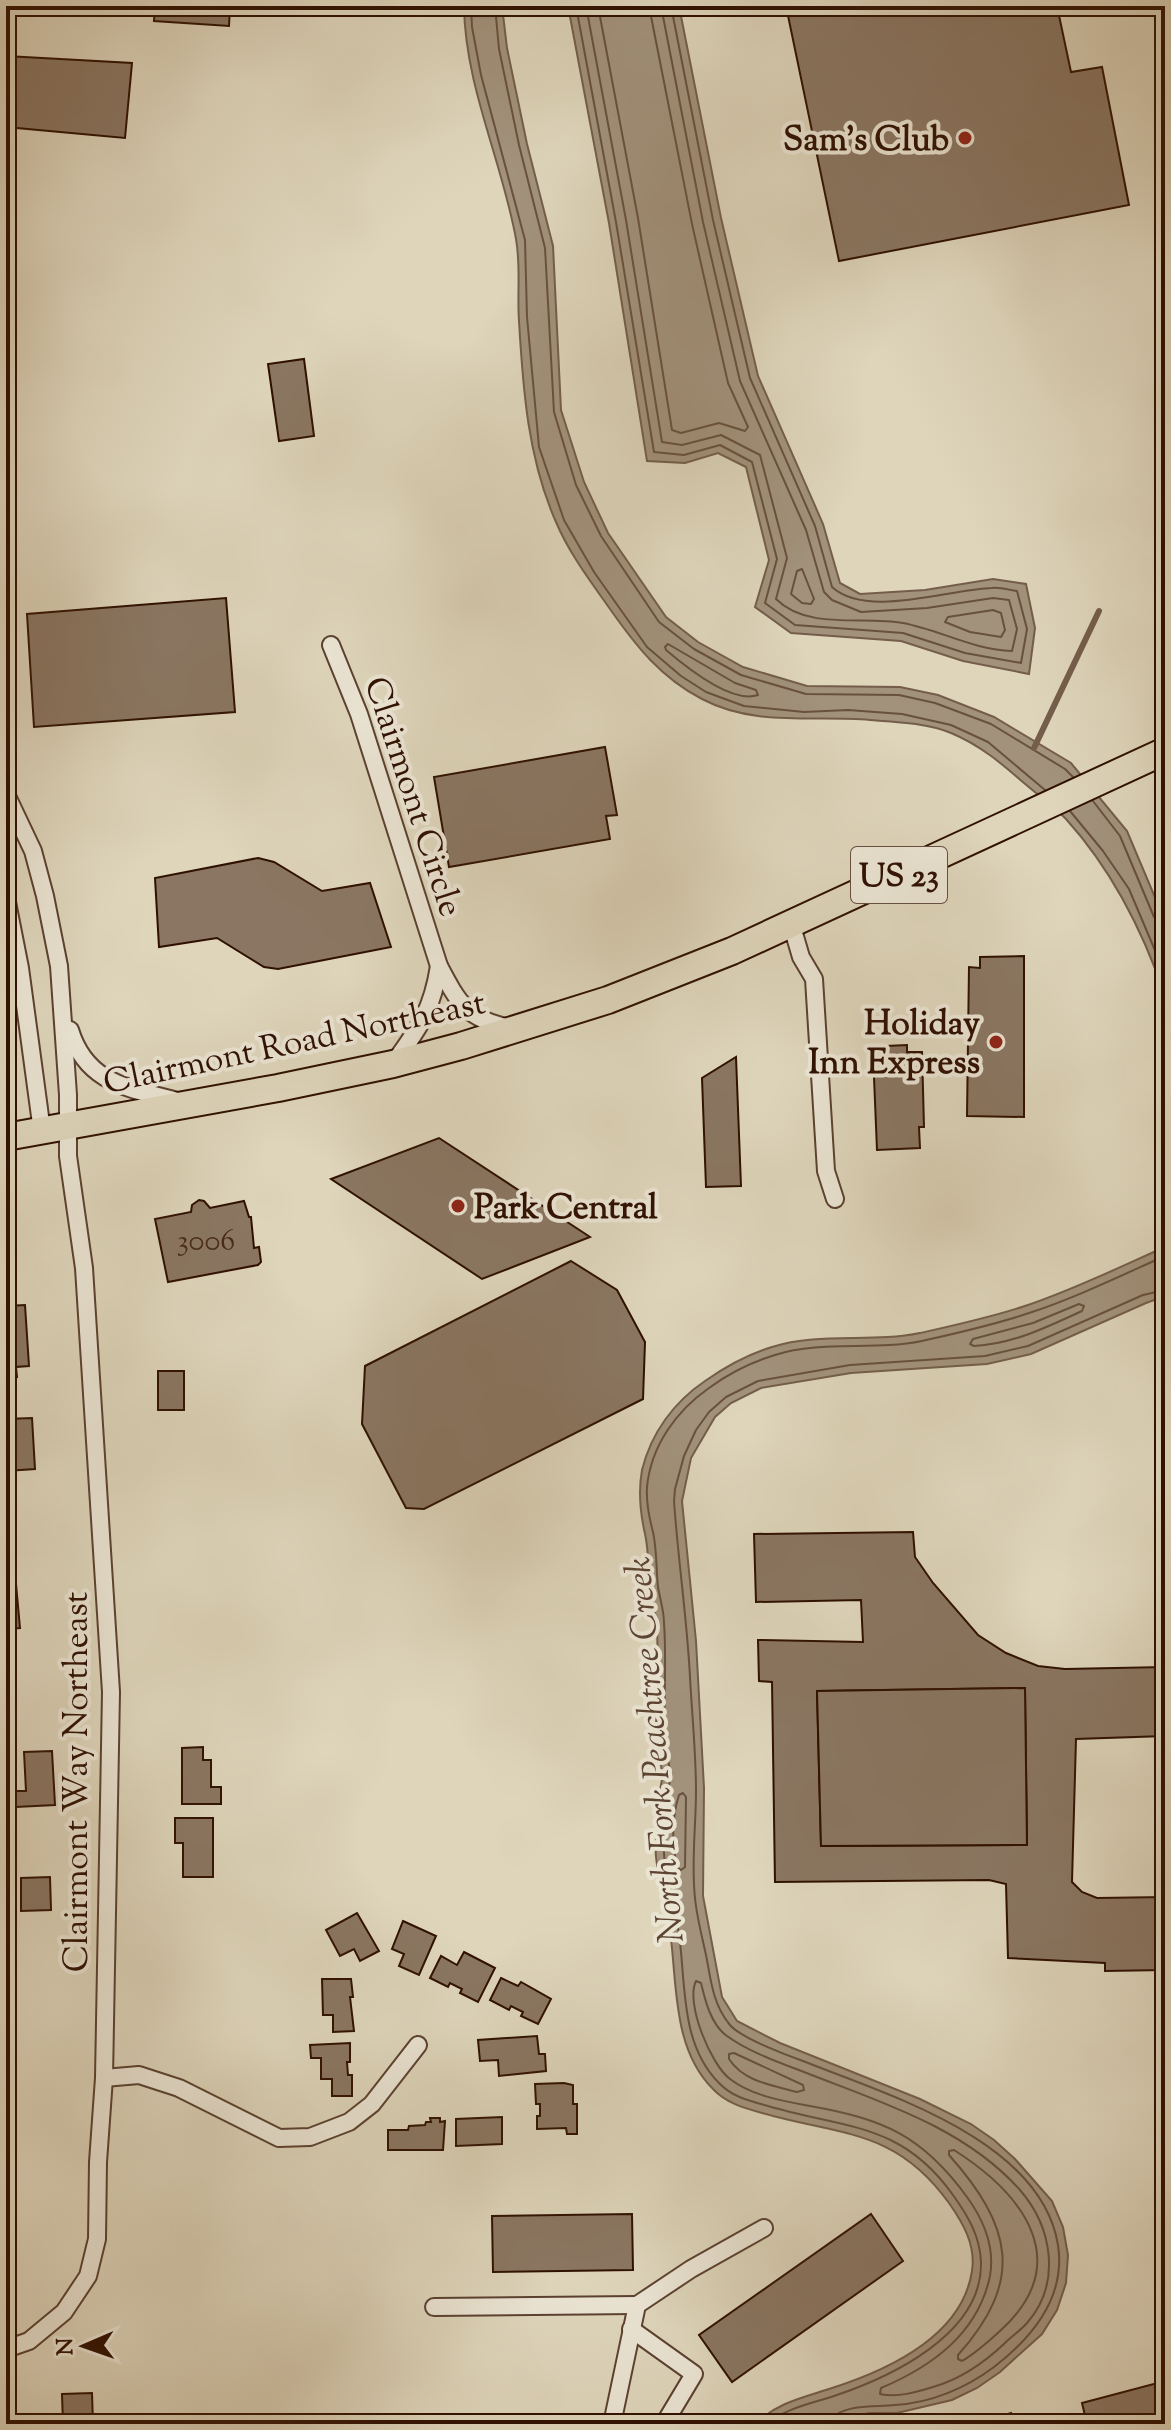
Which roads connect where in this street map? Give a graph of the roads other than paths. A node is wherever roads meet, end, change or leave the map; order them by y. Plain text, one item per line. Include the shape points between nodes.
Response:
1 (331, 645) dead end
2 (1165, 751) edge
3 (6, 794) edge
4 (6, 897) edge
5 (791, 923) junction
6 (439, 966) junction
7 (62, 990) junction
8 (516, 1030) junction
9 (393, 1064) junction
10 (190, 1104) junction
11 (54, 1128) junction
12 (6, 1137) edge
13 (835, 1199) dead end
14 (418, 2045) dead end
15 (104, 2078) junction
16 (764, 2228) dead end
17 (637, 2305) junction
18 (434, 2307) dead end
19 (631, 2329) junction
20 (6, 2349) edge
21 (612, 2424) edge
22 (664, 2424) edge

1 - 6 street, Clairmont Circle via 359,714
2 - 5 main road, Clairmont Road Northeast / US 23
3 - 7 street via 40,874
4 - 11 street
5 - 8 main road, Clairmont Road Northeast / US 23 via 636,989
5 - 13 street via 814,979 826,1171
6 - 8 street, Clairmont Circle via 465,1009
6 - 9 street, Clairmont Circle via 423,1022
7 - 10 street via 74,1043 90,1068 113,1083
7 - 11 street
8 - 9 main road, Clairmont Road Northeast / US 23
9 - 10 main road, Clairmont Road Northeast / US 23
10 - 11 main road, Clairmont Road Northeast / US 23
11 - 12 main road, Clairmont Road Northeast / US 23
11 - 15 street, Clairmont Way Northeast via 68,1156 84,1268 111,1692
14 - 15 street via 372,2104 349,2122 310,2137 279,2138 179,2088 139,2075
15 - 20 street, Clairmont Way Northeast via 97,2239 88,2276 64,2312 29,2341
16 - 17 street
17 - 18 street
17 - 19 street
19 - 21 street
19 - 22 street via 694,2374

